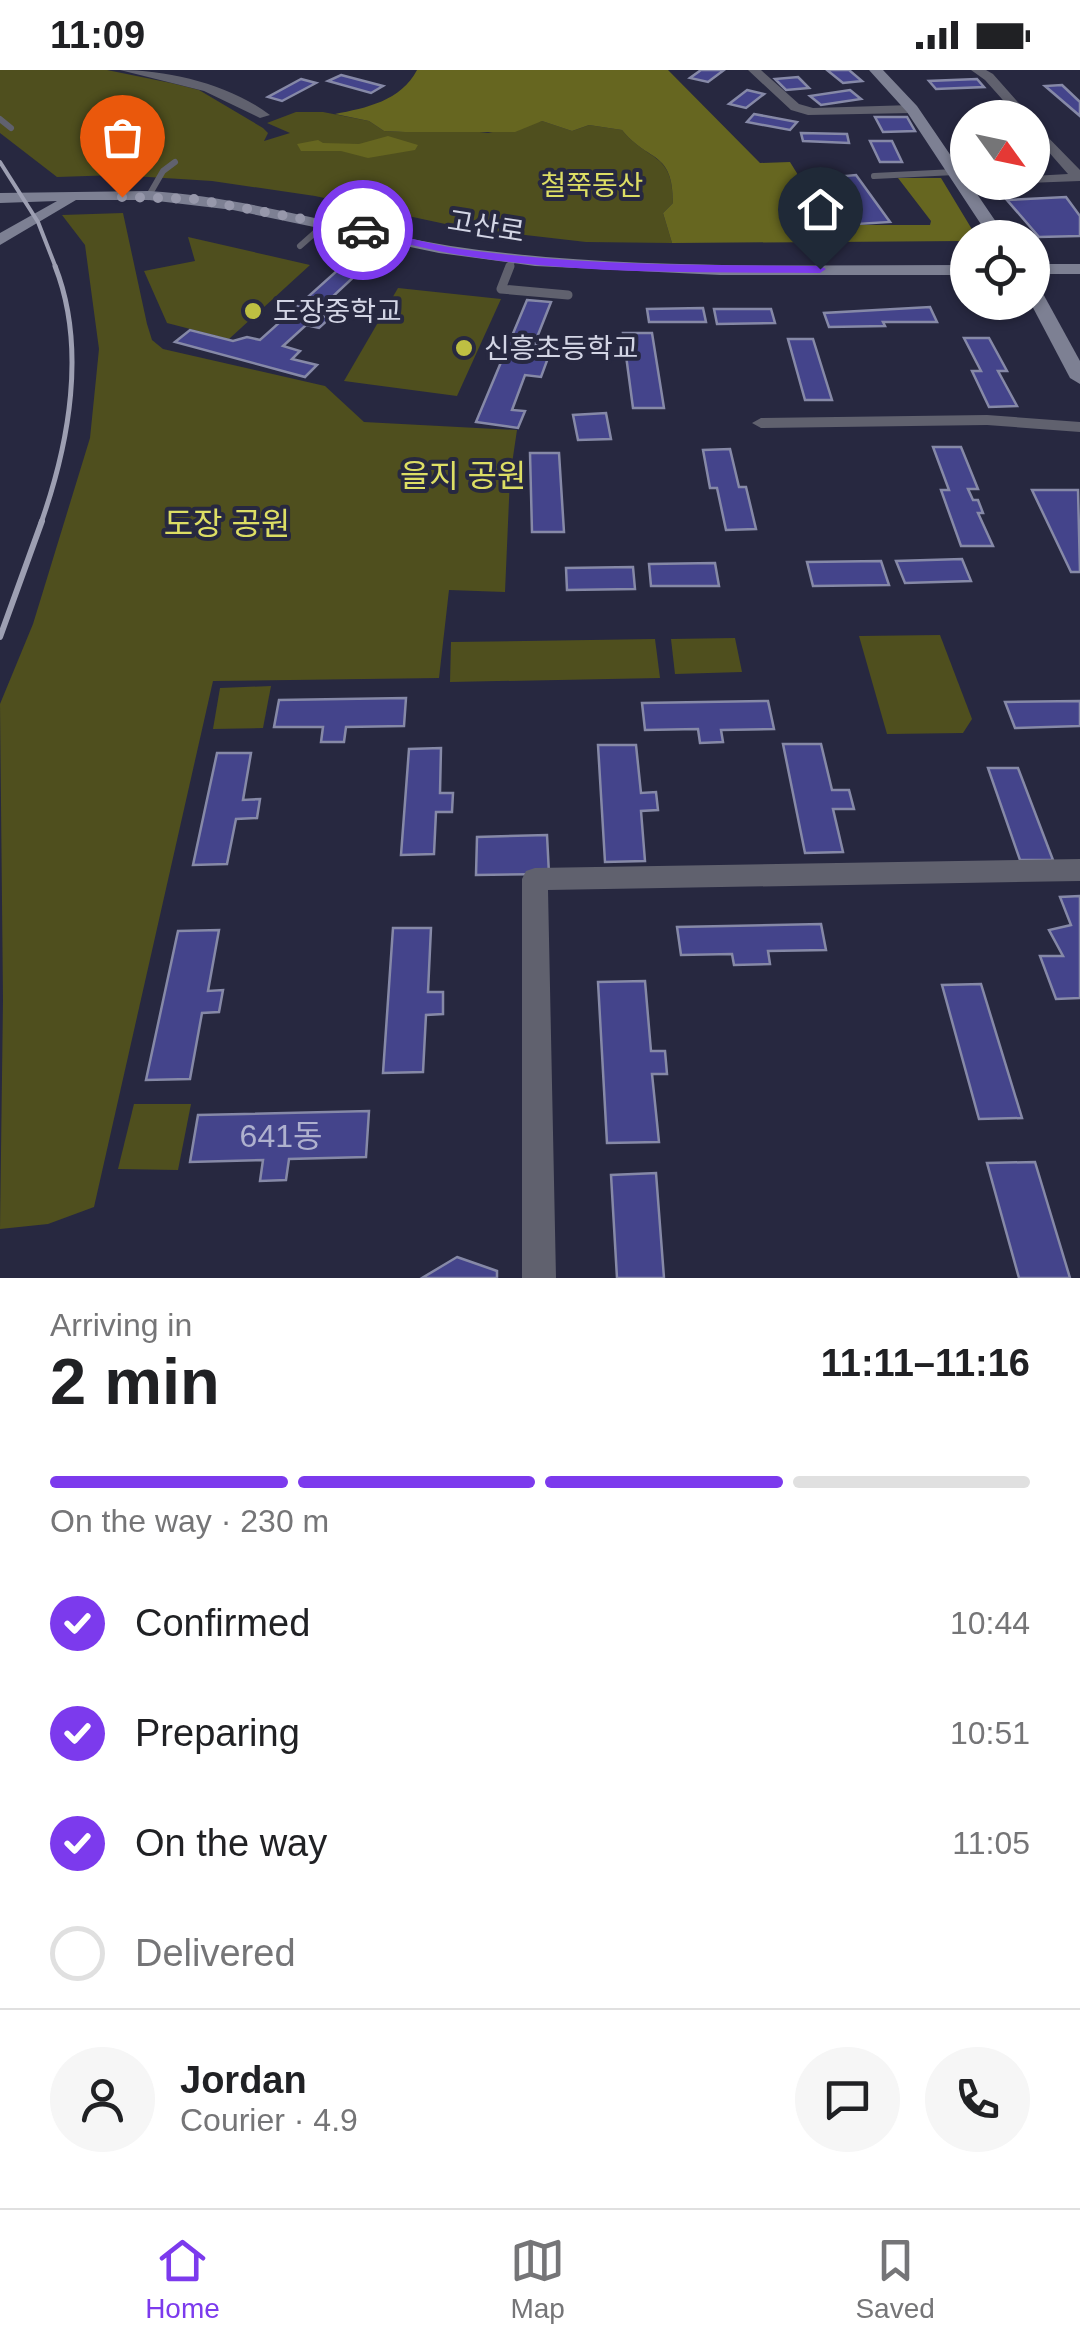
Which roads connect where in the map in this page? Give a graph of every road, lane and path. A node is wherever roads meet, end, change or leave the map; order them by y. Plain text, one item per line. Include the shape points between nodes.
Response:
1 (126, 70) edge
2 (754, 70) edge
3 (876, 70) edge
4 (978, 70) edge
5 (1008, 100) edge
6 (912, 109) junction
7 (264, 115) dead end
8 (0, 119) edge
9 (11, 128) dead end
10 (1050, 145) edge
11 (175, 162) dead end
12 (950, 164) edge
13 (874, 176) dead end
14 (950, 178) edge
15 (1050, 179) edge
16 (0, 188) edge
17 (78, 197) junction
18 (148, 197) junction
19 (0, 198) edge
20 (327, 222) junction
21 (0, 240) edge
22 (300, 246) dead end
23 (514, 258) junction
24 (1080, 268) edge
25 (1050, 269) edge
26 (950, 270) edge
27 (568, 295) dead end
28 (1048, 320) edge
29 (1080, 378) edge
30 (761, 423) dead end
31 (1080, 427) edge
32 (1080, 870) edge
33 (540, 1278) edge

1 - 7 street via 208,88
2 - 6 street via 795,108
3 - 6 street
4 - 5 street
6 - 12 street
8 - 9 lane
10 - 15 street via 1079,177
11 - 18 lane
13 - 14 lane
16 - 17 street
17 - 18 street, 고산로
17 - 19 street, 고산로
17 - 21 street
18 - 20 street, 고산로
20 - 22 lane
20 - 23 street, 고산로
23 - 26 street, 고산로 via 636,268
23 - 27 lane via 501,289
24 - 25 street
28 - 29 street
30 - 31 street via 987,420
32 - 33 street via 535,879

